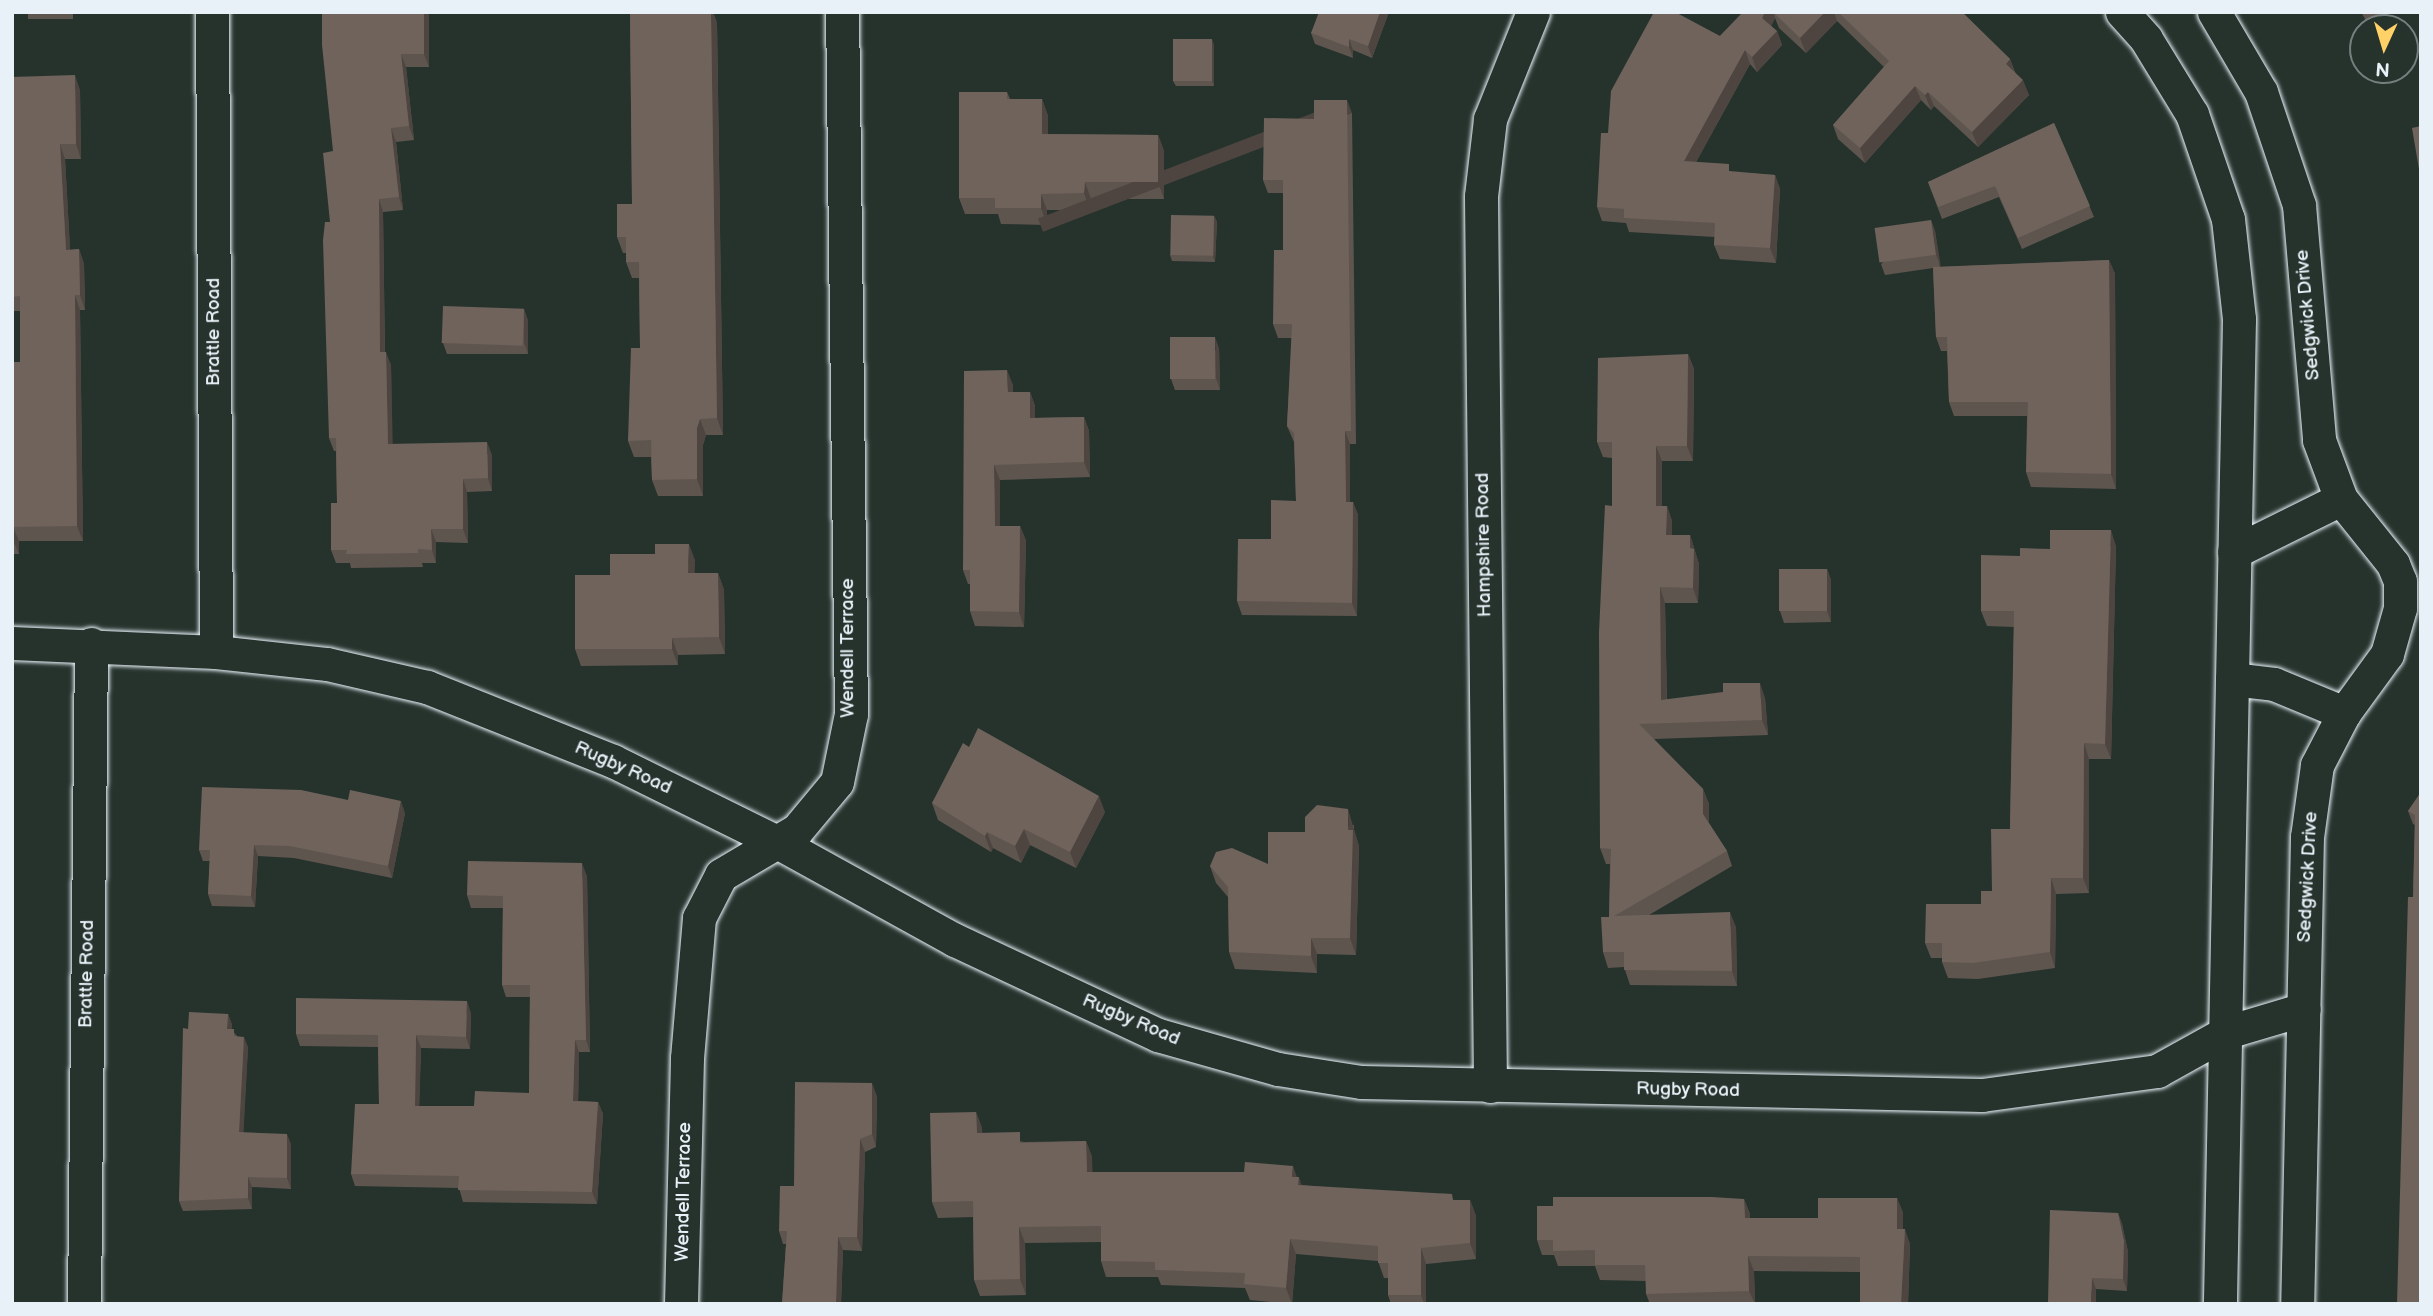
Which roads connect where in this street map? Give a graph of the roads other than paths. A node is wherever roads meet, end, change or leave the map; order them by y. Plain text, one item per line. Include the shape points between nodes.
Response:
1 (212, 12) edge
2 (842, 12) edge
3 (1533, 12) edge
4 (2122, 12) edge
5 (2214, 12) edge
6 (2341, 499) junction
7 (2234, 552) junction
8 (2411, 608) edge
9 (12, 643) edge
10 (91, 644) junction
11 (216, 652) junction
12 (2232, 679) junction
13 (2344, 713) junction
14 (779, 843) junction
15 (2304, 1009) junction
16 (2227, 1032) junction
17 (1490, 1086) junction
18 (83, 1304) edge
19 (681, 1304) edge
20 (2220, 1304) edge
21 (2297, 1304) edge

1 - 11 street, Brattle Road
2 - 14 street, Wendell Terrace via 850,714 836,782 797,830
3 - 17 street, Hampshire Road via 1490,119 1480,196
4 - 7 street via 2146,39 2192,114 2228,219 2239,319
5 - 6 street, Sedgwick Drive via 2260,92 2299,205 2319,440
6 - 7 street
6 - 8 street, Sedgwick Drive via 2393,564
7 - 12 street
8 - 13 street, Sedgwick Drive via 2387,654
9 - 10 street, Rugby Road
10 - 11 street, Rugby Road
10 - 18 street, Brattle Road
11 - 14 street, Rugby Road via 327,664 427,687 613,761
12 - 13 street via 2274,684
12 - 16 street
13 - 15 street, Sedgwick Drive via 2317,765 2307,837
14 - 17 street, Rugby Road via 955,940 1158,1035 1279,1069 1361,1082
14 - 19 street, Wendell Terrace via 721,875 699,918 687,1058
15 - 16 street, Rugby Road
15 - 21 street, Sedgwick Drive
16 - 17 street, Rugby Road via 2157,1071 1982,1096
16 - 20 street

